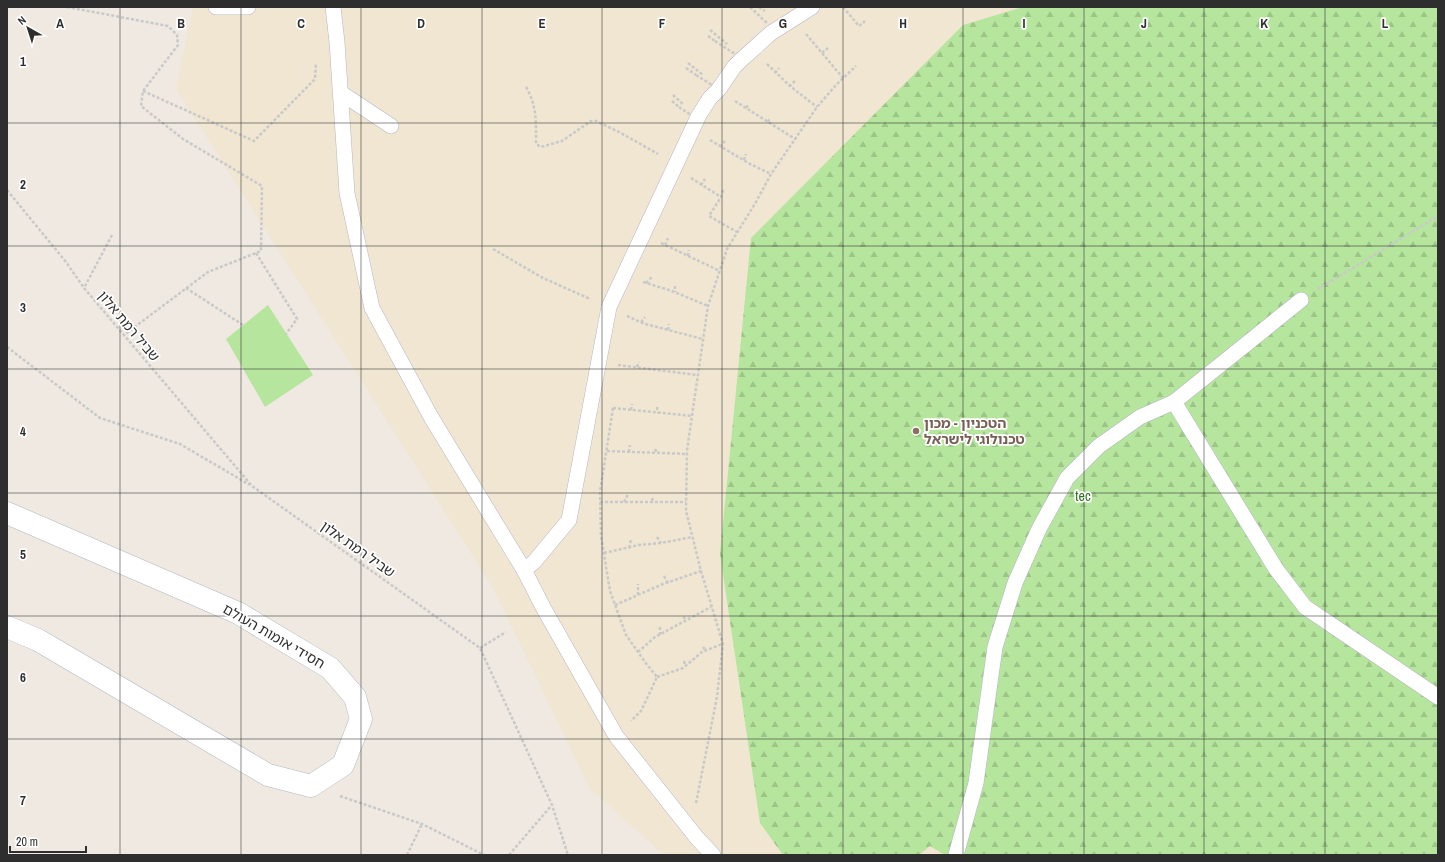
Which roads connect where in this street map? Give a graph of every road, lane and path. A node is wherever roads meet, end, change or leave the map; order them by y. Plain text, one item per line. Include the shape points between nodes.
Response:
1 (67, 7) edge
2 (216, 7) edge
3 (248, 7) edge
4 (334, 7) edge
5 (749, 7) edge
6 (759, 7) edge
7 (812, 7) edge
8 (848, 7) edge
9 (844, 8) edge
10 (766, 11) dead end
11 (792, 18) junction
12 (865, 21) dead end
13 (768, 24) dead end
14 (710, 30) dead end
15 (814, 32) dead end
16 (708, 36) dead end
17 (808, 37) junction
18 (711, 40) dead end
19 (715, 41) junction
20 (731, 47) dead end
21 (828, 48) dead end
22 (822, 53) junction
23 (736, 54) dead end
24 (316, 56) dead end
25 (688, 63) dead end
26 (856, 66) dead end
27 (686, 68) dead end
28 (779, 68) dead end
29 (771, 69) dead end
30 (775, 73) junction
31 (691, 74) dead end
32 (696, 75) junction
33 (705, 77) dead end
34 (843, 78) junction
35 (794, 81) dead end
36 (712, 85) dead end
37 (790, 86) junction
38 (526, 87) dead end
39 (143, 91) junction
40 (341, 93) junction
41 (673, 96) dead end
42 (672, 101) dead end
43 (738, 103) dead end
44 (749, 104) dead end
45 (686, 107) dead end
46 (817, 107) junction
47 (746, 108) junction
48 (691, 115) dead end
49 (770, 118) dead end
50 (768, 122) junction
51 (391, 126) dead end
52 (795, 140) junction
53 (725, 141) dead end
54 (714, 142) dead end
55 (720, 147) junction
56 (656, 153) dead end
57 (746, 154) dead end
58 (744, 160) junction
59 (771, 174) junction
60 (705, 179) dead end
61 (696, 181) dead end
62 (701, 184) junction
63 (7, 190) edge
64 (723, 190) dead end
65 (721, 198) junction
66 (1438, 216) edge
67 (737, 232) junction
68 (112, 235) dead end
69 (668, 238) dead end
70 (493, 249) dead end
71 (689, 250) dead end
72 (256, 253) junction
73 (688, 256) junction
74 (720, 271) junction
75 (653, 276) dead end
76 (675, 286) dead end
77 (84, 288) junction
78 (186, 288) junction
79 (675, 292) junction
80 (1301, 300) joint
81 (708, 306) junction
82 (608, 307) junction
83 (645, 317) dead end
84 (635, 320) dead end
85 (641, 322) junction
86 (669, 324) dead end
87 (243, 325) dead end
88 (668, 330) junction
89 (286, 334) dead end
90 (124, 335) junction
91 (703, 339) junction
92 (7, 347) edge
93 (639, 362) dead end
94 (616, 365) dead end
95 (638, 367) junction
96 (663, 367) dead end
97 (666, 371) junction
98 (698, 375) junction
99 (1174, 402) junction
100 (632, 404) dead end
101 (657, 407) dead end
102 (613, 408) dead end
103 (631, 410) junction
104 (658, 413) junction
105 (692, 416) junction
106 (630, 445) dead end
107 (655, 449) dead end
108 (629, 452) junction
109 (657, 453) junction
110 (687, 454) junction
111 (252, 486) junction
112 (628, 494) dead end
113 (652, 498) dead end
114 (600, 502) junction
115 (624, 502) junction
116 (654, 502) junction
117 (686, 502) junction
118 (7, 513) edge
119 (692, 537) junction
120 (657, 538) dead end
121 (631, 539) dead end
122 (661, 543) junction
123 (629, 548) junction
124 (604, 553) junction
125 (524, 570) junction
126 (701, 571) junction
127 (664, 576) dead end
128 (668, 583) junction
129 (638, 584) dead end
130 (638, 595) junction
131 (615, 605) junction
132 (712, 607) junction
133 (683, 617) dead end
134 (687, 620) junction
135 (7, 627) edge
136 (660, 627) dead end
137 (506, 632) dead end
138 (660, 635) junction
139 (723, 644) junction
140 (703, 647) dead end
141 (480, 648) junction
142 (706, 651) junction
143 (638, 652) junction
144 (684, 661) dead end
145 (685, 666) junction
146 (657, 677) junction
147 (1438, 697) edge
148 (628, 724) dead end
149 (311, 786) junction
150 (552, 806) junction
151 (695, 809) dead end
152 (422, 824) junction
153 (407, 855) edge
154 (484, 855) edge
155 (509, 855) edge
156 (568, 855) edge
157 (713, 855) edge
158 (956, 855) edge

1 - 39 path via 168,26 177,35 178,45
2 - 3 lane
4 - 40 lane
5 - 13 path, bridge
6 - 10 path
7 - 11 lane
8 - 9 path
9 - 12 path via 859,26
11 - 17 path
11 - 82 lane via 740,60 699,115
14 - 20 path
15 - 17 path
16 - 19 path
17 - 22 path
18 - 19 path
19 - 23 path, bridge
21 - 22 path
22 - 34 path
24 - 39 path via 315,79 254,141
25 - 33 path
26 - 34 path
27 - 32 path
28 - 30 path
29 - 30 path
30 - 37 path
31 - 32 path
32 - 36 path, bridge
34 - 46 path
35 - 37 path
37 - 46 path
38 - 56 path via 536,114 536,144 541,147 562,141 591,121 596,121
39 - 72 path via 141,106 183,139 262,186 262,251
40 - 51 lane
40 - 125 lane via 347,193 372,308
41 - 45 path
42 - 48 path, bridge
43 - 47 path
44 - 47 path
46 - 52 path
47 - 50 path
49 - 50 path
50 - 52 path
52 - 59 path
53 - 55 path
54 - 55 path
55 - 58 path
57 - 58 path
58 - 59 path
59 - 67 path
60 - 62 path
61 - 62 path
62 - 65 path
63 - 77 path, שביל רמת אלון
64 - 65 path
65 - 67 path via 709,216
66 - 80 path
67 - 74 path via 727,248
68 - 77 path, שביל רמת אלון
69 - 73 path via 663,244
70 - 82 path via 543,278
71 - 73 path
72 - 78 path via 208,272
72 - 89 path via 297,319
73 - 74 path
74 - 81 path
75 - 79 path via 647,283
76 - 79 path
77 - 90 path, שביל רמת אלון
78 - 87 path
78 - 90 path
79 - 81 path
80 - 99 lane
81 - 91 path
82 - 125 lane via 569,520 534,562
83 - 85 path
84 - 85 path
85 - 88 path
86 - 88 path
88 - 91 path
90 - 111 path, שביל רמת אלון
91 - 98 path
92 - 111 path via 100,418 180,444
93 - 95 path
94 - 95 path
95 - 97 path
96 - 97 path
97 - 98 path
98 - 105 path
99 - 147 lane via 1276,569 1305,607
99 - 158 lane via 1140,416 1099,446 1067,478 1039,529 1015,583 995,648 976,783
100 - 103 path
101 - 104 path
102 - 103 path
103 - 104 path
104 - 105 path
105 - 110 path
106 - 108 path
107 - 109 path
108 - 109 path
108 - 114 path via 607,451
109 - 110 path
110 - 117 path
111 - 141 path, שביל רמת אלון
112 - 115 path
113 - 116 path
114 - 115 path
114 - 124 path
115 - 116 path
116 - 117 path
117 - 119 path
118 - 149 street, חסידי אומות העולם via 238,613 330,668 355,697 361,720 343,765
119 - 122 path
119 - 126 path
120 - 122 path
121 - 123 path
122 - 123 path
123 - 124 path
124 - 131 path
125 - 157 lane via 616,736
126 - 128 path
126 - 132 path
127 - 128 path
128 - 130 path
129 - 130 path
130 - 131 path
131 - 143 path via 626,635
132 - 134 path
132 - 139 path
133 - 134 path
134 - 138 path
135 - 149 street via 38,640 268,775
136 - 138 path
137 - 141 path
138 - 143 path
139 - 142 path
139 - 151 path via 717,697
140 - 142 path
141 - 150 path
142 - 145 path
143 - 146 path
144 - 145 path
145 - 146 path
146 - 148 path via 641,711
149 - 152 path
150 - 155 path
150 - 156 path
152 - 153 path
152 - 154 path

